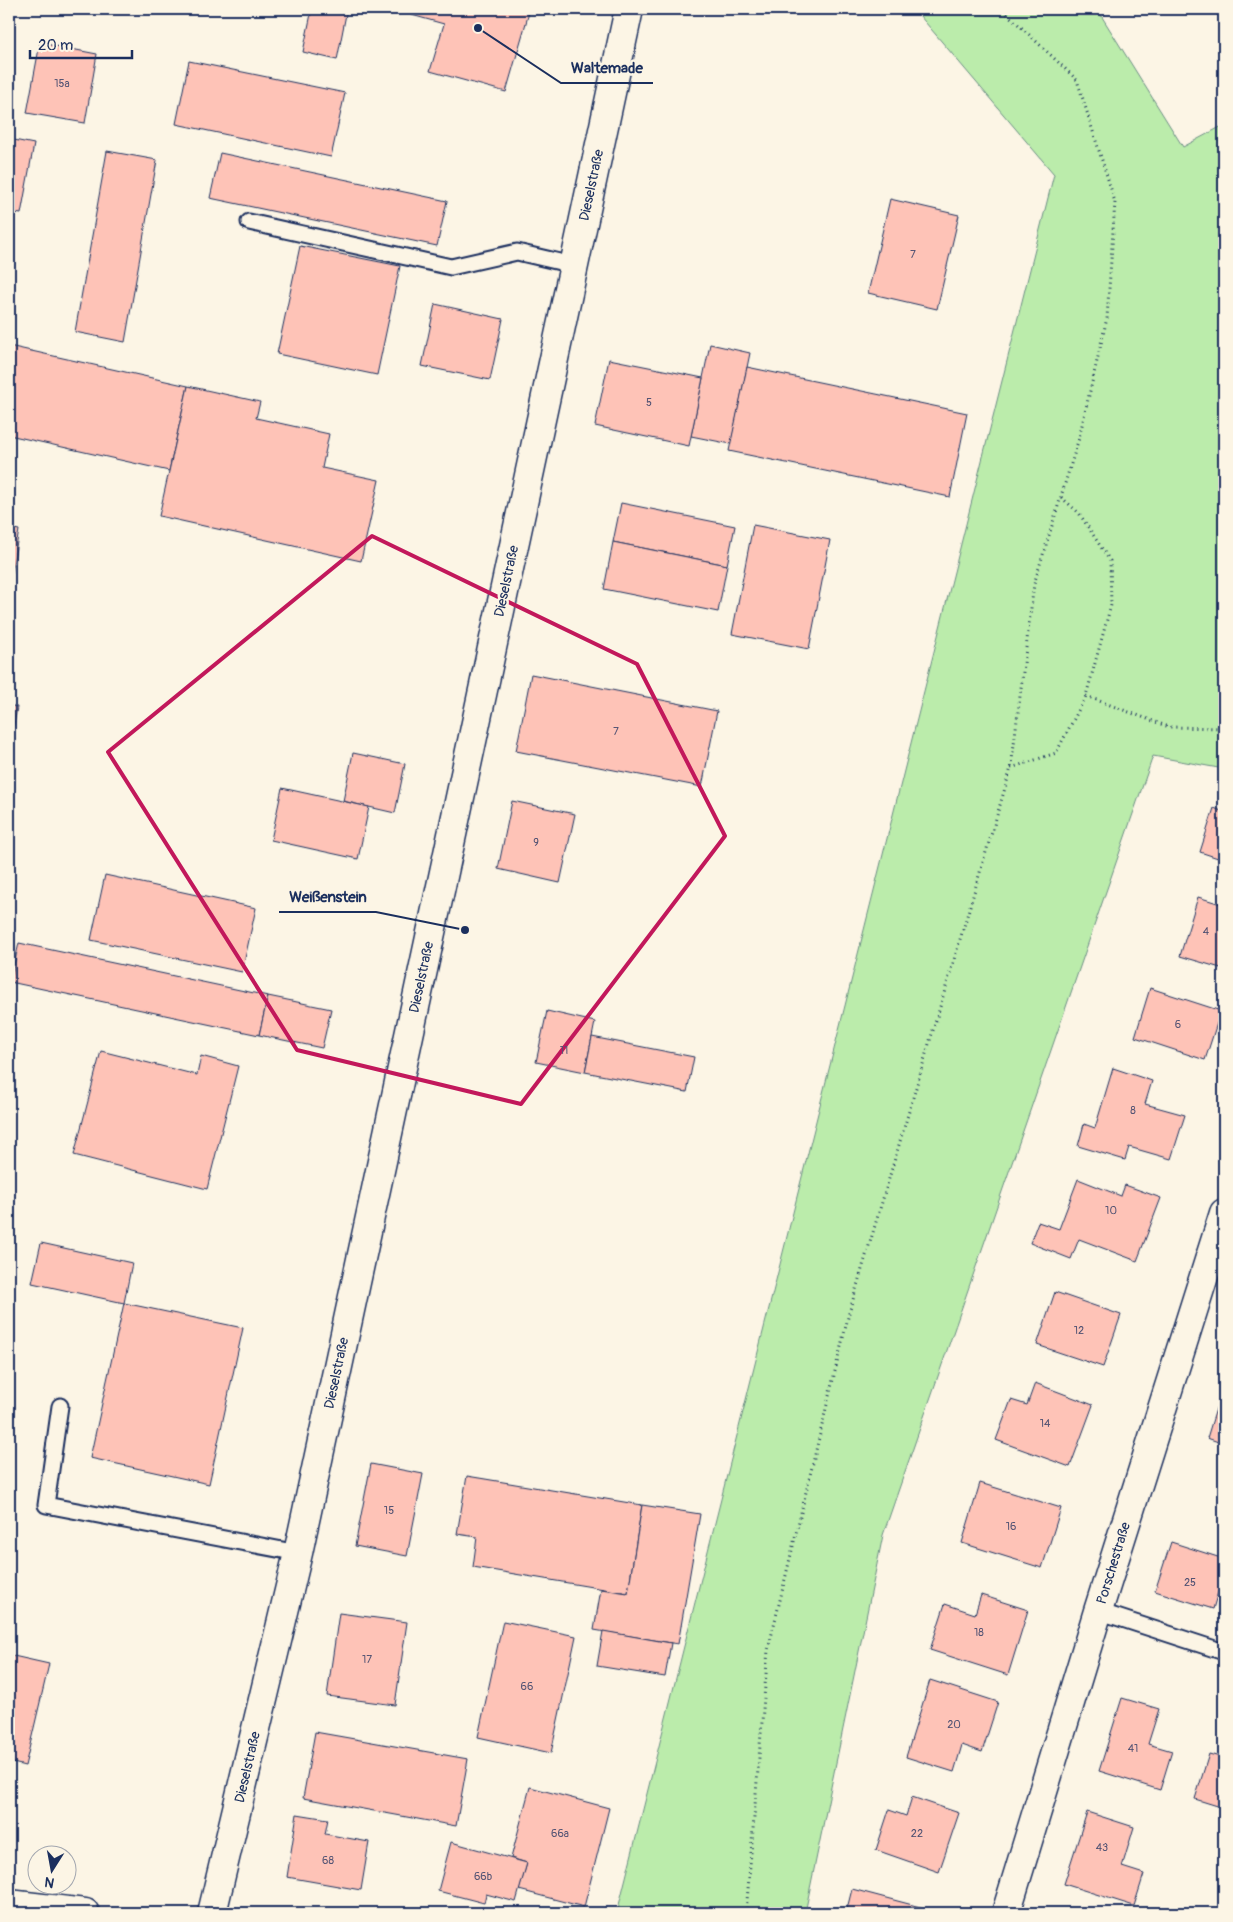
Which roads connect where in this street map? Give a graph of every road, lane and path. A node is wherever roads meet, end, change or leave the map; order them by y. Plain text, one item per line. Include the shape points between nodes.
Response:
1 (629, 9) edge
2 (1002, 9) edge
3 (249, 222) dead end
4 (573, 265) junction
5 (1060, 497) junction
6 (1086, 696) junction
7 (1224, 728) edge
8 (1010, 768) junction
9 (1224, 1213) edge
10 (1216, 1262) edge
11 (60, 1406) dead end
12 (298, 1554) junction
13 (1098, 1611) junction
14 (1224, 1652) edge
15 (9, 1904) edge
16 (85, 1913) edge
17 (212, 1913) edge
18 (746, 1913) edge
19 (1006, 1913) edge

1 - 4 street, Dieselstraße
2 - 5 path via 1077,80 1115,202 1107,318
3 - 4 lane via 451,266 517,252
4 - 12 street, Dieselstraße
5 - 6 path via 1079,513 1110,561 1111,605
5 - 8 path via 1034,584
6 - 7 path via 1169,727
6 - 8 path via 1056,753
8 - 18 path via 848,1313 768,1650
9 - 10 street, Porschestraße
10 - 13 street, Porschestraße
11 - 12 lane via 46,1505
12 - 17 street, Dieselstraße
13 - 14 lane
13 - 19 street, Porschestraße
15 - 16 street

